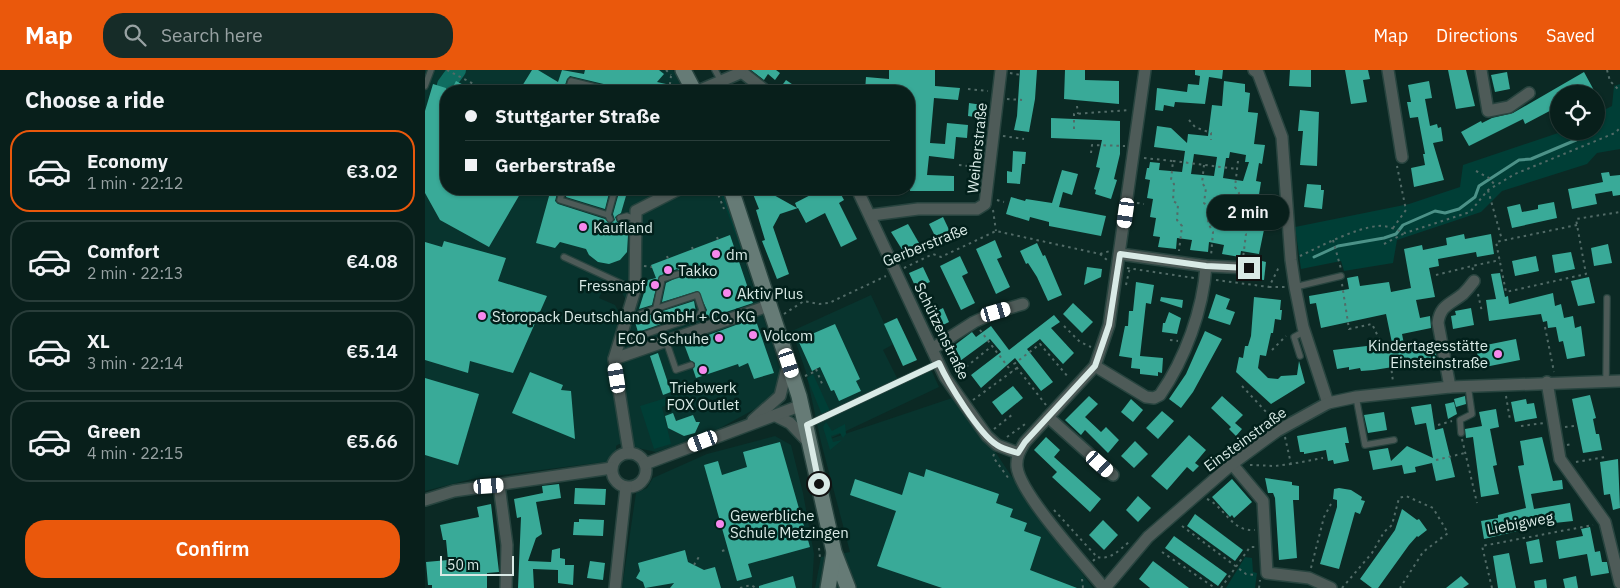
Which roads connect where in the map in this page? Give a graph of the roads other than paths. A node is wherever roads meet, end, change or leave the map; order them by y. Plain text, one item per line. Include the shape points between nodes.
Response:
1 (431, 70) edge
2 (683, 70) edge
3 (715, 70) edge
4 (1001, 70) edge
5 (1145, 70) edge
6 (1388, 70) edge
7 (1481, 70) edge
8 (739, 71) edge
9 (1257, 71) edge
10 (721, 81) junction
11 (570, 85) edge
12 (587, 85) edge
13 (691, 85) edge
14 (712, 85) edge
15 (758, 85) edge
16 (425, 86) edge
17 (1529, 93) dead end
18 (1402, 157) road end
19 (561, 195) edge
20 (614, 195) edge
21 (667, 195) edge
22 (733, 195) edge
23 (860, 195) edge
24 (871, 216) junction
25 (620, 218) dead end
26 (635, 219) junction
27 (1120, 254) junction
28 (565, 257) dead end
29 (1208, 266) junction
30 (1245, 268) road end
31 (678, 274) dead end
32 (1341, 276) dead end
33 (1474, 281) road end
34 (1295, 287) junction
35 (635, 290) junction
36 (1607, 298) dead end
37 (771, 304) junction
38 (1023, 304) dead end
39 (656, 308) junction
40 (640, 314) dead end
41 (1305, 331) junction
42 (666, 341) junction
43 (619, 343) junction
44 (932, 349) junction
45 (1300, 356) dead end
46 (614, 359) junction
47 (789, 363) junction
48 (939, 363) junction
49 (691, 365) dead end
50 (1095, 366) junction
51 (1620, 381) edge
52 (1551, 382) junction
53 (1606, 382) junction
54 (1468, 386) junction
55 (1450, 387) junction
56 (1356, 397) junction
57 (801, 401) junction
58 (1328, 403) junction
59 (773, 404) junction
60 (1050, 415) junction
61 (776, 416) junction
62 (750, 423) junction
63 (807, 425) junction
64 (1461, 433) road end
65 (1394, 440) dead end
66 (810, 444) junction
67 (629, 453) junction
68 (1018, 453) junction
69 (645, 464) junction
70 (1232, 464) junction
71 (612, 468) junction
72 (1113, 475) dead end
73 (499, 485) junction
74 (626, 487) junction
75 (425, 500) edge
76 (834, 552) junction
77 (1620, 583) edge
78 (506, 588) edge
79 (615, 588) edge
80 (828, 588) edge
81 (848, 588) edge
82 (1104, 588) edge
83 (1331, 588) edge

1 - 16 lane
2 - 13 main road
3 - 10 lane
4 - 24 street, Weiherstraße via 985,204 977,209 918,210
5 - 27 street
6 - 18 street
7 - 17 street via 1488,111 1509,106
8 - 10 street
8 - 15 street
9 - 34 street via 1281,137
10 - 14 street
11 - 12 lane via 571,81
19 - 20 lane via 560,200 609,217
21 - 26 street via 636,211
22 - 37 main road
23 - 24 street, Schützenstraße
24 - 44 street, Schützenstraße
25 - 26 lane
26 - 35 street
27 - 29 street
27 - 50 street via 1109,325
28 - 35 lane
29 - 30 street
29 - 50 street via 1189,339 1160,396 1147,397
31 - 39 lane via 662,279
32 - 34 lane
33 - 55 street via 1439,312 1438,323
34 - 41 street
35 - 43 street
36 - 53 lane
37 - 42 street
37 - 47 main road
38 - 44 street via 974,322
39 - 40 lane
39 - 43 lane via 697,295 702,310 699,316
41 - 45 lane via 1294,337
41 - 58 street
42 - 46 street
42 - 49 lane via 676,370
43 - 46 street
44 - 48 street, Schützenstraße
46 - 67 street
47 - 57 main road
47 - 59 street via 780,396
48 - 63 lane
48 - 68 street, Schützenstraße via 947,380 986,434 997,445
50 - 60 street
51 - 53 street, Einsteinstraße
52 - 53 street, Einsteinstraße
52 - 54 street, Einsteinstraße
52 - 77 street via 1553,421 1560,459 1605,522
54 - 55 street, Einsteinstraße
54 - 64 lane via 1472,414 1459,420
55 - 56 street, Einsteinstraße
56 - 58 street, Einsteinstraße
56 - 65 lane via 1365,445
57 - 59 street
57 - 61 street
57 - 63 main road
58 - 70 street, Einsteinstraße via 1277,431
59 - 62 street
60 - 68 street
60 - 72 street
61 - 62 street
61 - 66 street via 790,423
62 - 69 street
63 - 66 main road
66 - 76 main road
67 - 69 street via 640,456
67 - 71 street via 621,455
68 - 82 street via 1017,465 1025,488
69 - 74 street via 643,480 638,485
70 - 82 street, Einsteinstraße via 1148,537
70 - 83 street via 1263,501 1267,573 1309,578
71 - 73 street
71 - 74 street via 615,480
73 - 75 street via 454,490
73 - 78 street via 507,545
74 - 79 street
76 - 80 main road
76 - 81 main road

